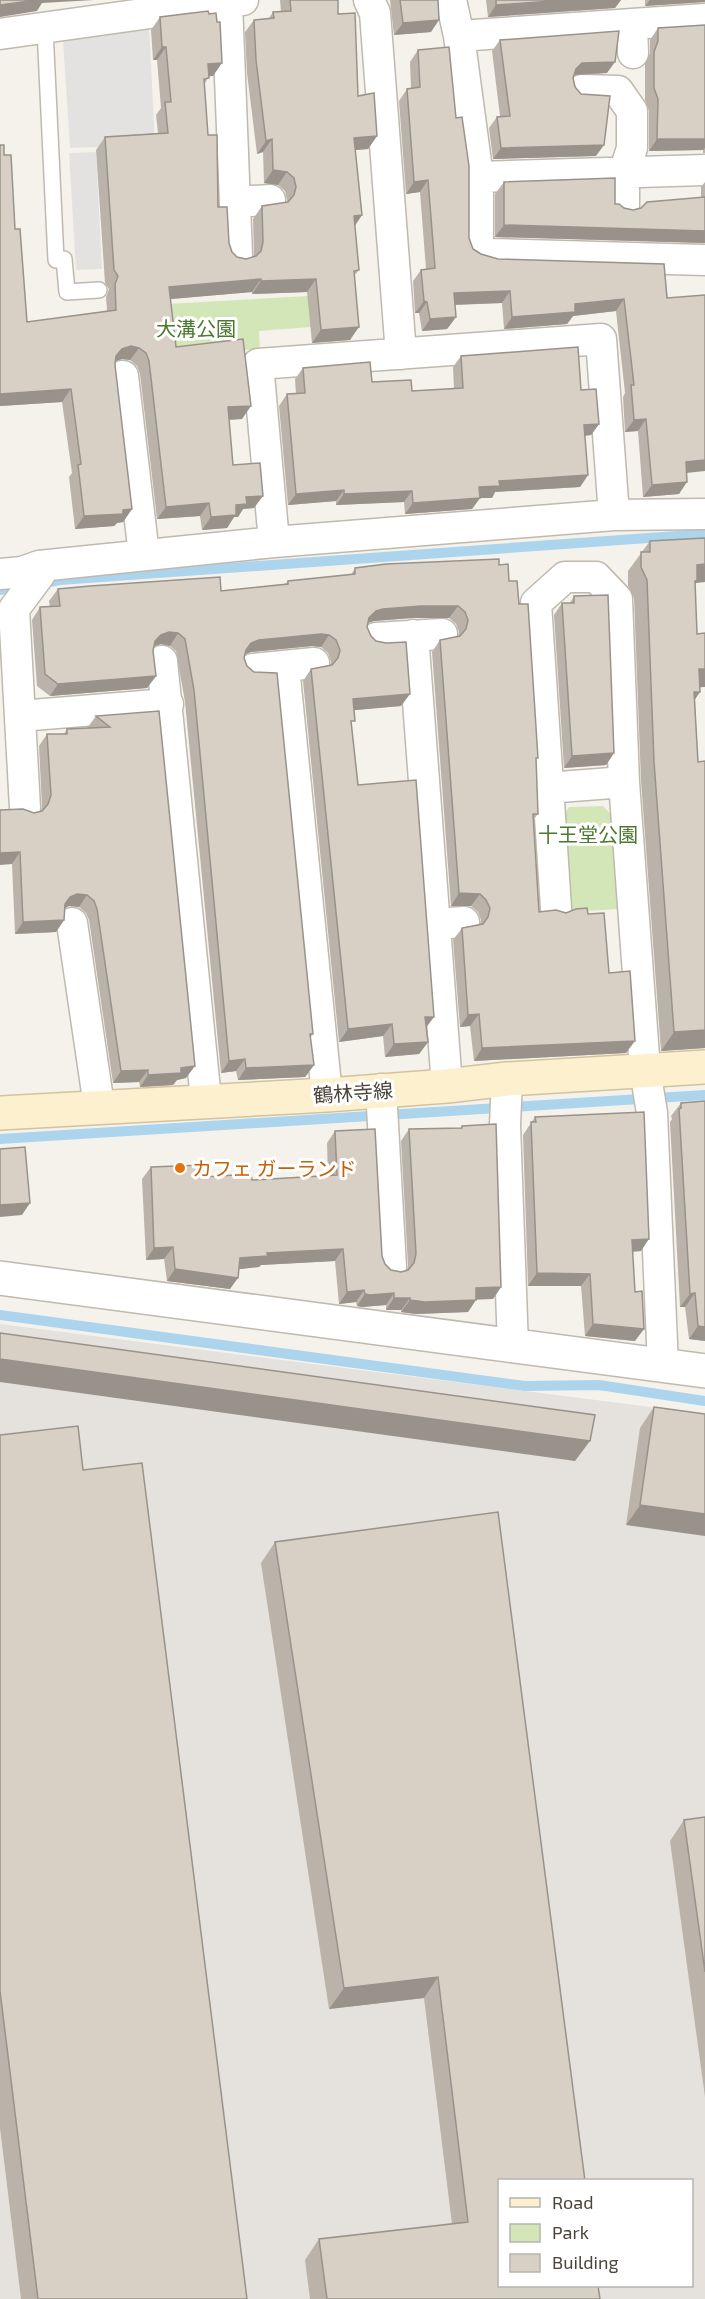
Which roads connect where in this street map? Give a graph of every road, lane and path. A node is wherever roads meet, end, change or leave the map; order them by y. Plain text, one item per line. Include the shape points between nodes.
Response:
1 (369, 0) edge
2 (451, 0) edge
3 (235, 1) edge
4 (122, 9) edge
5 (705, 19) edge
6 (45, 29) junction
7 (0, 34) edge
8 (459, 36) junction
9 (582, 90) dead end
10 (705, 170) edge
11 (624, 173) junction
12 (478, 177) junction
13 (270, 200) dead end
14 (235, 202) junction
15 (624, 205) edge
16 (237, 255) edge
17 (705, 260) edge
18 (99, 290) dead end
19 (401, 354) junction
20 (123, 376) dead end
21 (705, 514) edge
22 (614, 516) junction
23 (274, 542) junction
24 (144, 555) junction
25 (0, 574) edge
26 (34, 579) junction
27 (376, 638) edge
28 (162, 661) dead end
29 (314, 663) dead end
30 (284, 667) junction
31 (253, 669) edge
32 (168, 704) junction
33 (20, 716) junction
34 (624, 782) junction
35 (547, 788) junction
36 (25, 808) edge
37 (556, 908) edge
38 (464, 922) dead end
39 (72, 923) dead end
40 (434, 924) junction
41 (705, 1066) edge
42 (447, 1086) junction
43 (649, 1091) junction
44 (327, 1095) junction
45 (206, 1100) junction
46 (506, 1102) junction
47 (99, 1106) junction
48 (382, 1108) junction
49 (0, 1113) edge
50 (391, 1267) edge
51 (0, 1278) edge
52 (513, 1347) junction
53 (663, 1366) junction
54 (705, 1371) edge

1 - 19 street via 375,13
2 - 8 street
3 - 4 street
3 - 14 street
4 - 6 street
5 - 8 street via 632,39
6 - 7 street
6 - 18 lane via 56,260 64,259 67,292
8 - 12 street
9 - 11 street via 618,91 632,111 632,148
10 - 11 street
11 - 12 street
11 - 15 street
12 - 17 street via 478,250 490,254
13 - 14 street
14 - 16 street
19 - 22 street via 601,339
19 - 23 street via 258,364
20 - 24 street
21 - 22 street
22 - 23 street
23 - 24 street
24 - 26 street
25 - 26 street via 22,572
26 - 33 street via 14,609
27 - 40 street via 427,634
28 - 32 street
29 - 30 street
30 - 31 street
30 - 44 street
32 - 33 street
32 - 45 street
33 - 36 street
34 - 35 street
34 - 35 street via 617,599 596,577 565,577 536,603
34 - 43 street
35 - 37 street
38 - 40 street
39 - 47 street
40 - 42 street
41 - 43 main road, 鶴林寺線
42 - 46 main road, 鶴林寺線
42 - 48 main road, 鶴林寺線
43 - 46 main road, 鶴林寺線
43 - 53 street
44 - 45 main road, 鶴林寺線
44 - 48 main road, 鶴林寺線
45 - 47 main road, 鶴林寺線
46 - 52 street
47 - 49 main road, 鶴林寺線
48 - 50 street
51 - 52 street
52 - 53 street
53 - 54 street

